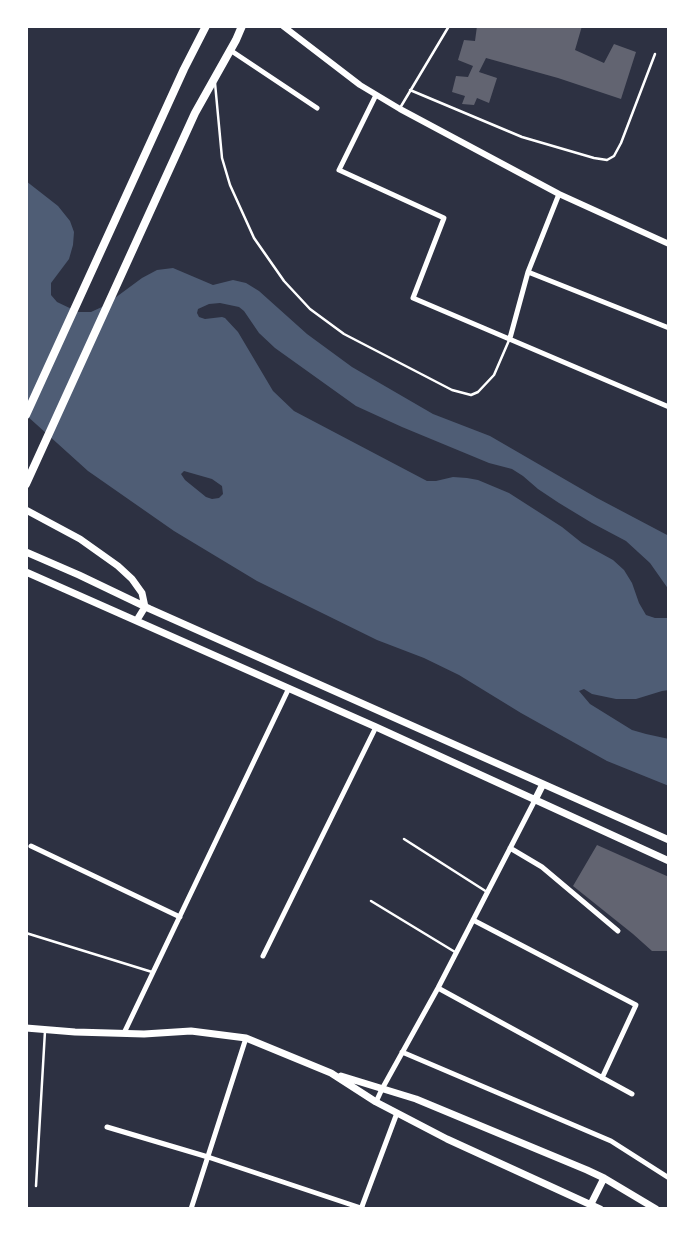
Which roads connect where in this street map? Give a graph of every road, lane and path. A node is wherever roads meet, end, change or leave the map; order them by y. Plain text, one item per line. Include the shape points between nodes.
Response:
1 (206, 26) edge
2 (242, 26) edge
3 (283, 26) edge
4 (448, 26) edge
5 (230, 50) junction
6 (655, 54) dead end
7 (215, 76) junction
8 (410, 90) junction
9 (376, 95) junction
10 (316, 108) dead end
11 (400, 109) junction
12 (559, 194) junction
13 (669, 244) edge
14 (528, 272) junction
15 (669, 328) edge
16 (510, 338) junction
17 (669, 407) edge
18 (26, 415) edge
19 (26, 484) edge
20 (26, 510) edge
21 (26, 552) edge
22 (26, 572) edge
23 (145, 607) junction
24 (136, 620) junction
25 (289, 688) junction
26 (376, 727) junction
27 (542, 784) junction
28 (535, 800) junction
29 (404, 839) dead end
30 (669, 840) edge
31 (31, 846) dead end
32 (510, 848) junction
33 (669, 861) edge
34 (487, 892) junction
35 (371, 901) dead end
36 (180, 916) junction
37 (473, 920) junction
38 (618, 930) dead end
39 (26, 932) edge
40 (456, 953) junction
41 (263, 956) dead end
42 (154, 972) junction
43 (438, 988) junction
44 (26, 1028) edge
45 (45, 1029) junction
46 (124, 1033) junction
47 (246, 1038) junction
48 (402, 1052) junction
49 (331, 1073) junction
50 (602, 1078) junction
51 (382, 1089) junction
52 (632, 1094) dead end
53 (376, 1102) junction
54 (398, 1113) junction
55 (108, 1127) dead end
56 (208, 1156) junction
57 (604, 1178) junction
58 (669, 1178) edge
59 (36, 1186) dead end
60 (590, 1206) edge
61 (362, 1208) edge
62 (191, 1209) edge
63 (600, 1209) edge
64 (656, 1209) edge

1 - 18 highway
2 - 5 highway
3 - 9 street
4 - 8 lane
5 - 7 highway
5 - 10 street
6 - 8 lane via 621,143 614,156 607,160 522,137
7 - 16 lane via 222,158 230,185 254,238 284,281 310,309 344,334 452,390 471,395 494,375
7 - 19 highway via 195,113
8 - 11 lane
9 - 11 street
9 - 16 street via 339,170 444,218 413,298
11 - 12 street
12 - 13 street
12 - 14 street
14 - 15 street
14 - 16 street
16 - 17 street
20 - 23 main road via 80,539 118,566 142,593
21 - 23 main road
22 - 24 main road
23 - 24 main road
23 - 27 main road
24 - 25 main road
25 - 26 main road
25 - 36 street
26 - 28 main road
26 - 41 street
27 - 28 main road
27 - 30 main road
28 - 32 street
28 - 33 main road
29 - 34 lane
31 - 36 street
32 - 34 street
32 - 38 street via 542,867
34 - 37 street
35 - 40 lane
36 - 42 street
37 - 40 street
37 - 50 street via 636,1005
39 - 42 lane
40 - 43 street
42 - 46 street
43 - 48 street
43 - 50 street
44 - 45 main road
45 - 46 main road
45 - 59 lane
46 - 47 main road via 191,1031
47 - 49 main road
47 - 56 street
48 - 51 street
48 - 58 street via 612,1142
49 - 51 main road
49 - 53 main road
50 - 52 street
51 - 53 street
51 - 57 main road via 416,1099
53 - 54 main road
54 - 60 main road
54 - 61 street
55 - 56 street
56 - 61 street
56 - 62 street
57 - 60 main road
57 - 64 main road
60 - 63 main road

